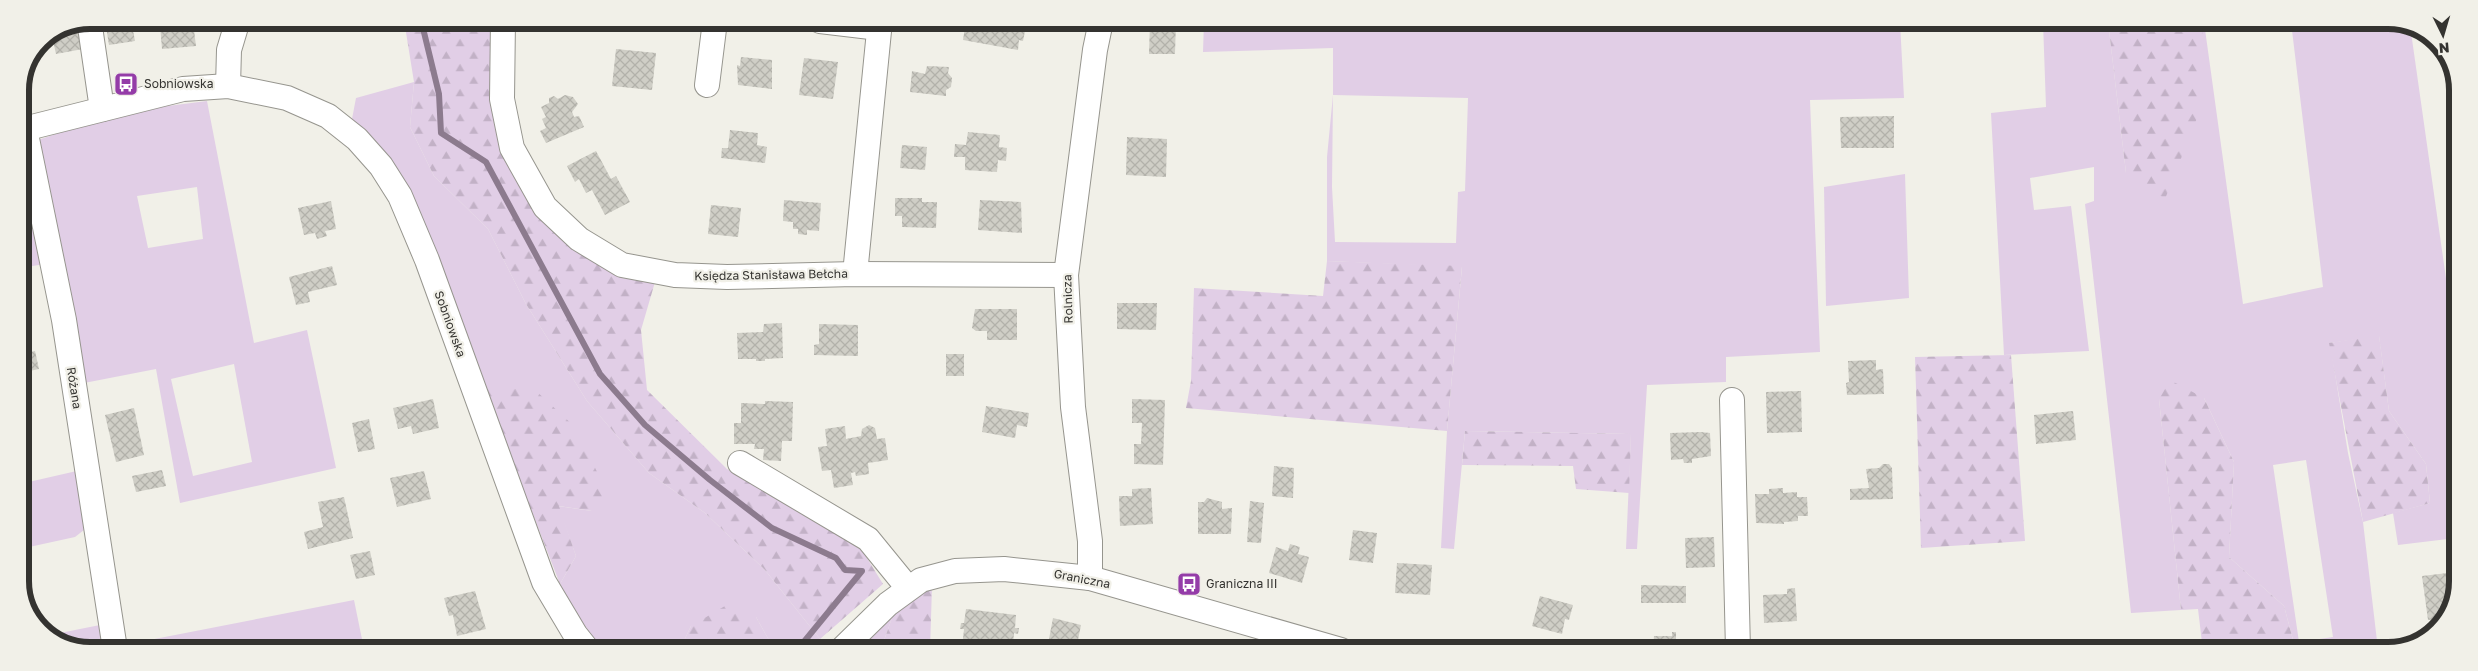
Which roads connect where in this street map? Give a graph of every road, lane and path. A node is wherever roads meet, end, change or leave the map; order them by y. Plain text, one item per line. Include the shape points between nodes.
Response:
1 (90, 29) edge
2 (235, 29) edge
3 (503, 29) edge
4 (714, 29) edge
5 (879, 29) edge
6 (1099, 29) edge
7 (707, 85) dead end
8 (228, 86) junction
9 (102, 109) junction
10 (29, 128) edge
11 (29, 162) edge
12 (855, 274) junction
13 (1066, 275) junction
14 (1732, 400) dead end
15 (740, 463) dead end
16 (1090, 578) junction
17 (908, 588) junction
18 (114, 642) edge
19 (581, 642) edge
20 (850, 642) edge
21 (1313, 642) edge
22 (1738, 642) edge

1 - 9 street
2 - 8 street via 229,50
3 - 12 street, Księdza Stanisława Bełcha via 502,99 512,148 545,207 579,239 622,265 676,275 726,278
4 - 7 street
5 - 12 street, Księdza Stanisława Bełcha
6 - 13 street, Rolnicza
8 - 9 street, Sobniowska via 183,89
8 - 19 street, Sobniowska via 288,98 328,116 357,139 400,196 544,582
9 - 10 street, Sobniowska
11 - 18 street, Różana via 64,320
12 - 13 street, Księdza Stanisława Bełcha
13 - 16 street, Rolnicza via 1073,407 1090,541
14 - 22 street
15 - 17 street via 868,539
16 - 17 street, Graniczna via 1043,571 977,568 936,575
16 - 21 street, Graniczna
17 - 20 street, Graniczna

